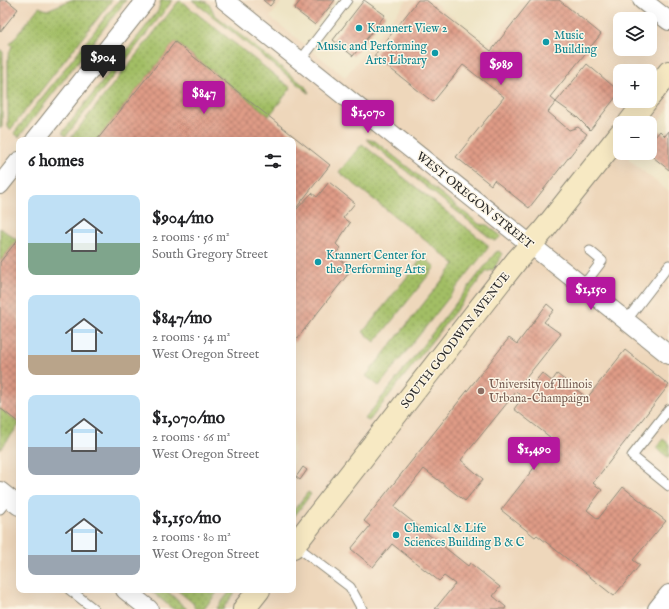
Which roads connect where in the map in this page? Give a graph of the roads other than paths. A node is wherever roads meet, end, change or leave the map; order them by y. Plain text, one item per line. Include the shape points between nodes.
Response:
1 (146, 0) edge
2 (224, 0) edge
3 (347, 0) edge
4 (642, 0) edge
5 (669, 21) edge
6 (300, 61) junction
7 (669, 72) edge
8 (657, 87) edge
9 (641, 108) edge
10 (634, 116) edge
11 (37, 137) edge
12 (613, 143) edge
13 (16, 165) edge
14 (0, 185) edge
15 (531, 245) junction
16 (590, 251) dead end
17 (669, 265) edge
18 (583, 286) junction
19 (626, 321) junction
20 (667, 349) edge
21 (669, 409) edge
22 (669, 486) edge
23 (296, 543) edge
24 (296, 547) edge
25 (74, 593) edge
26 (129, 593) edge
27 (257, 593) edge
28 (669, 594) edge
29 (94, 609) edge
30 (149, 609) edge
31 (244, 609) edge
32 (362, 609) edge
33 (657, 609) edge

1 - 11 street
2 - 6 street, WEST OREGON STREET
3 - 6 lane
4 - 5 street
6 - 15 street, WEST OREGON STREET
7 - 8 street
9 - 10 street
12 - 15 street, SOUTH GOODWIN AVENUE
13 - 14 street
15 - 18 street, WEST OREGON STREET
15 - 23 street, SOUTH GOODWIN AVENUE
16 - 18 lane via 602,261
17 - 19 lane
18 - 19 street, WEST OREGON STREET
19 - 20 street, WEST OREGON STREET
21 - 22 lane via 632,456
24 - 32 lane via 350,587
25 - 29 lane
26 - 30 street
27 - 31 street
28 - 33 street

